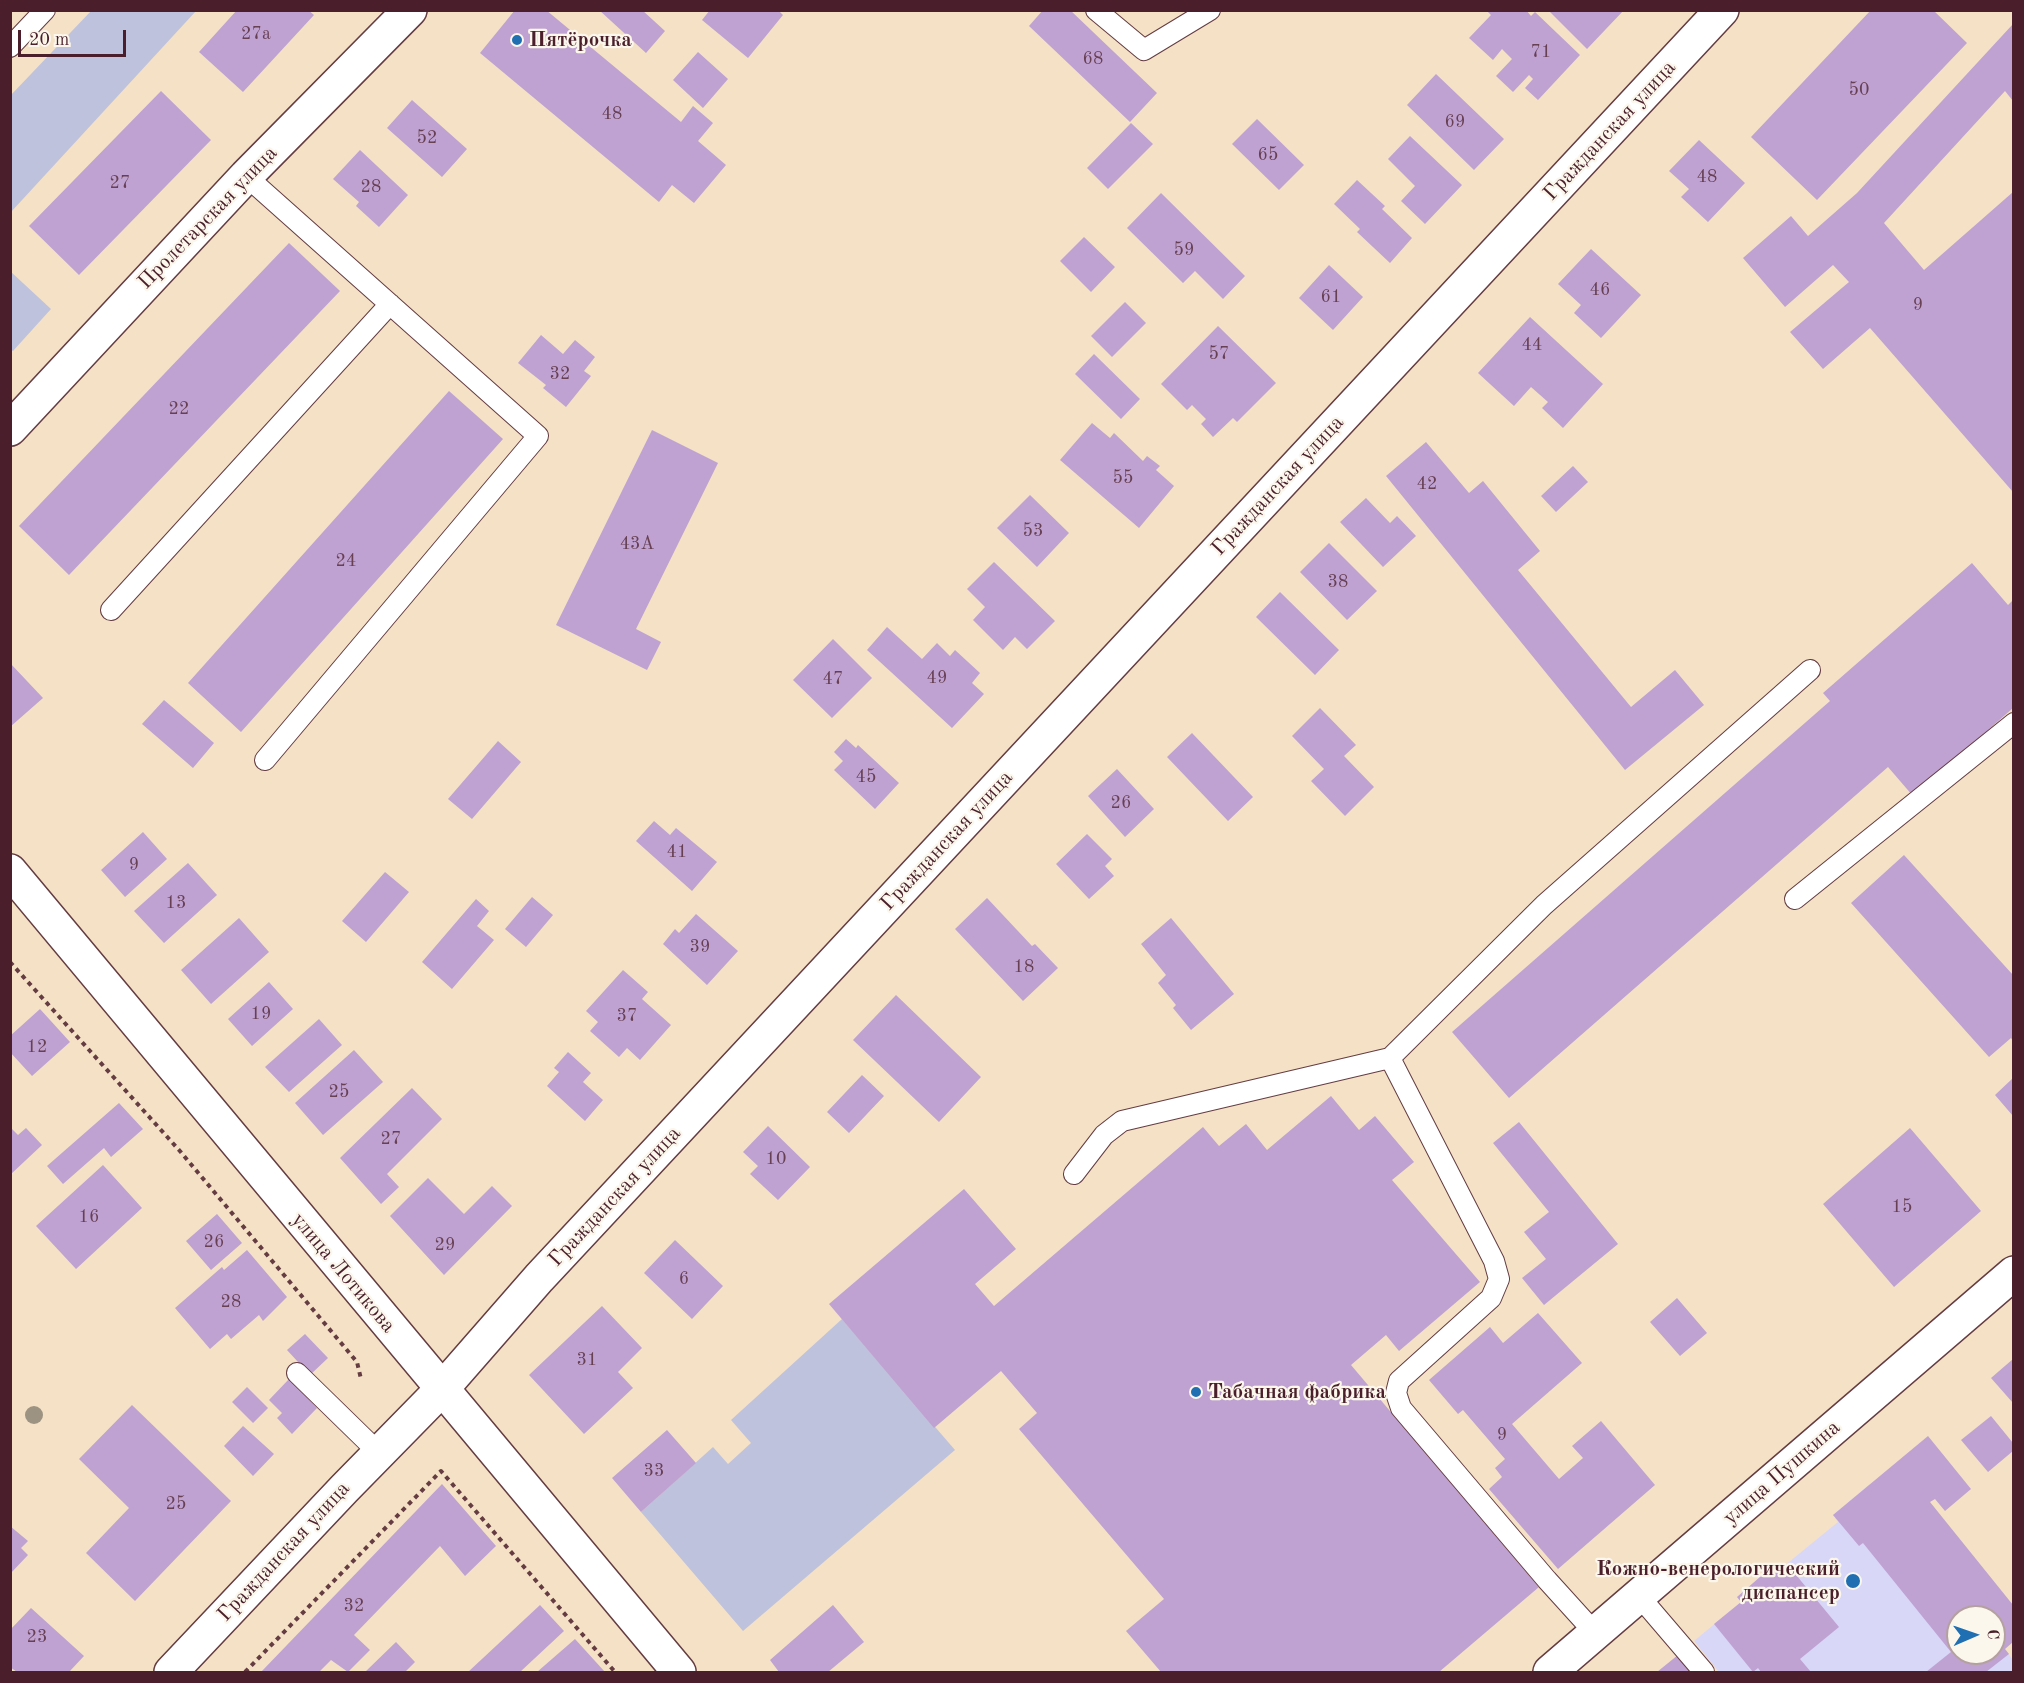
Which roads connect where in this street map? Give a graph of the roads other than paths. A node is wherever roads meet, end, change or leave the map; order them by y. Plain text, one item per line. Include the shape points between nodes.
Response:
1 (45, 10) edge
2 (410, 10) edge
3 (1096, 10) edge
4 (1210, 10) edge
5 (1722, 10) edge
6 (10, 47) edge
7 (246, 176) junction
8 (390, 304) junction
9 (10, 429) edge
10 (111, 610) dead end
11 (1810, 670) dead end
12 (2013, 723) edge
13 (265, 760) dead end
14 (10, 871) edge
15 (1795, 898) dead end
16 (1390, 1058) junction
17 (1074, 1174) dead end
18 (2013, 1273) edge
19 (297, 1373) dead end
20 (442, 1389) junction
21 (379, 1453) junction
22 (1639, 1596) junction
23 (1595, 1633) junction
24 (171, 1672) edge
25 (679, 1672) edge
26 (1550, 1672) edge
27 (1704, 1672) edge

1 - 6 lane
2 - 7 street, Пролетарская улица
3 - 4 lane via 1144,50
5 - 20 street, Гражданская улица via 539,1278
7 - 8 lane
7 - 9 street, Пролетарская улица
8 - 10 lane
8 - 13 lane via 538,435
11 - 16 lane via 1544,905
12 - 15 lane
14 - 20 street, улица Лотикова
16 - 17 lane via 1122,1121 1104,1135
16 - 23 lane via 1494,1261 1499,1279 1491,1298 1399,1381 1396,1393 1401,1408
18 - 22 street, улица Пушкина
19 - 21 lane
20 - 21 street, Гражданская улица
20 - 25 street, улица Лотикова
21 - 24 street, Гражданская улица
22 - 23 street, улица Пушкина
22 - 27 lane
23 - 26 street, улица Пушкина

